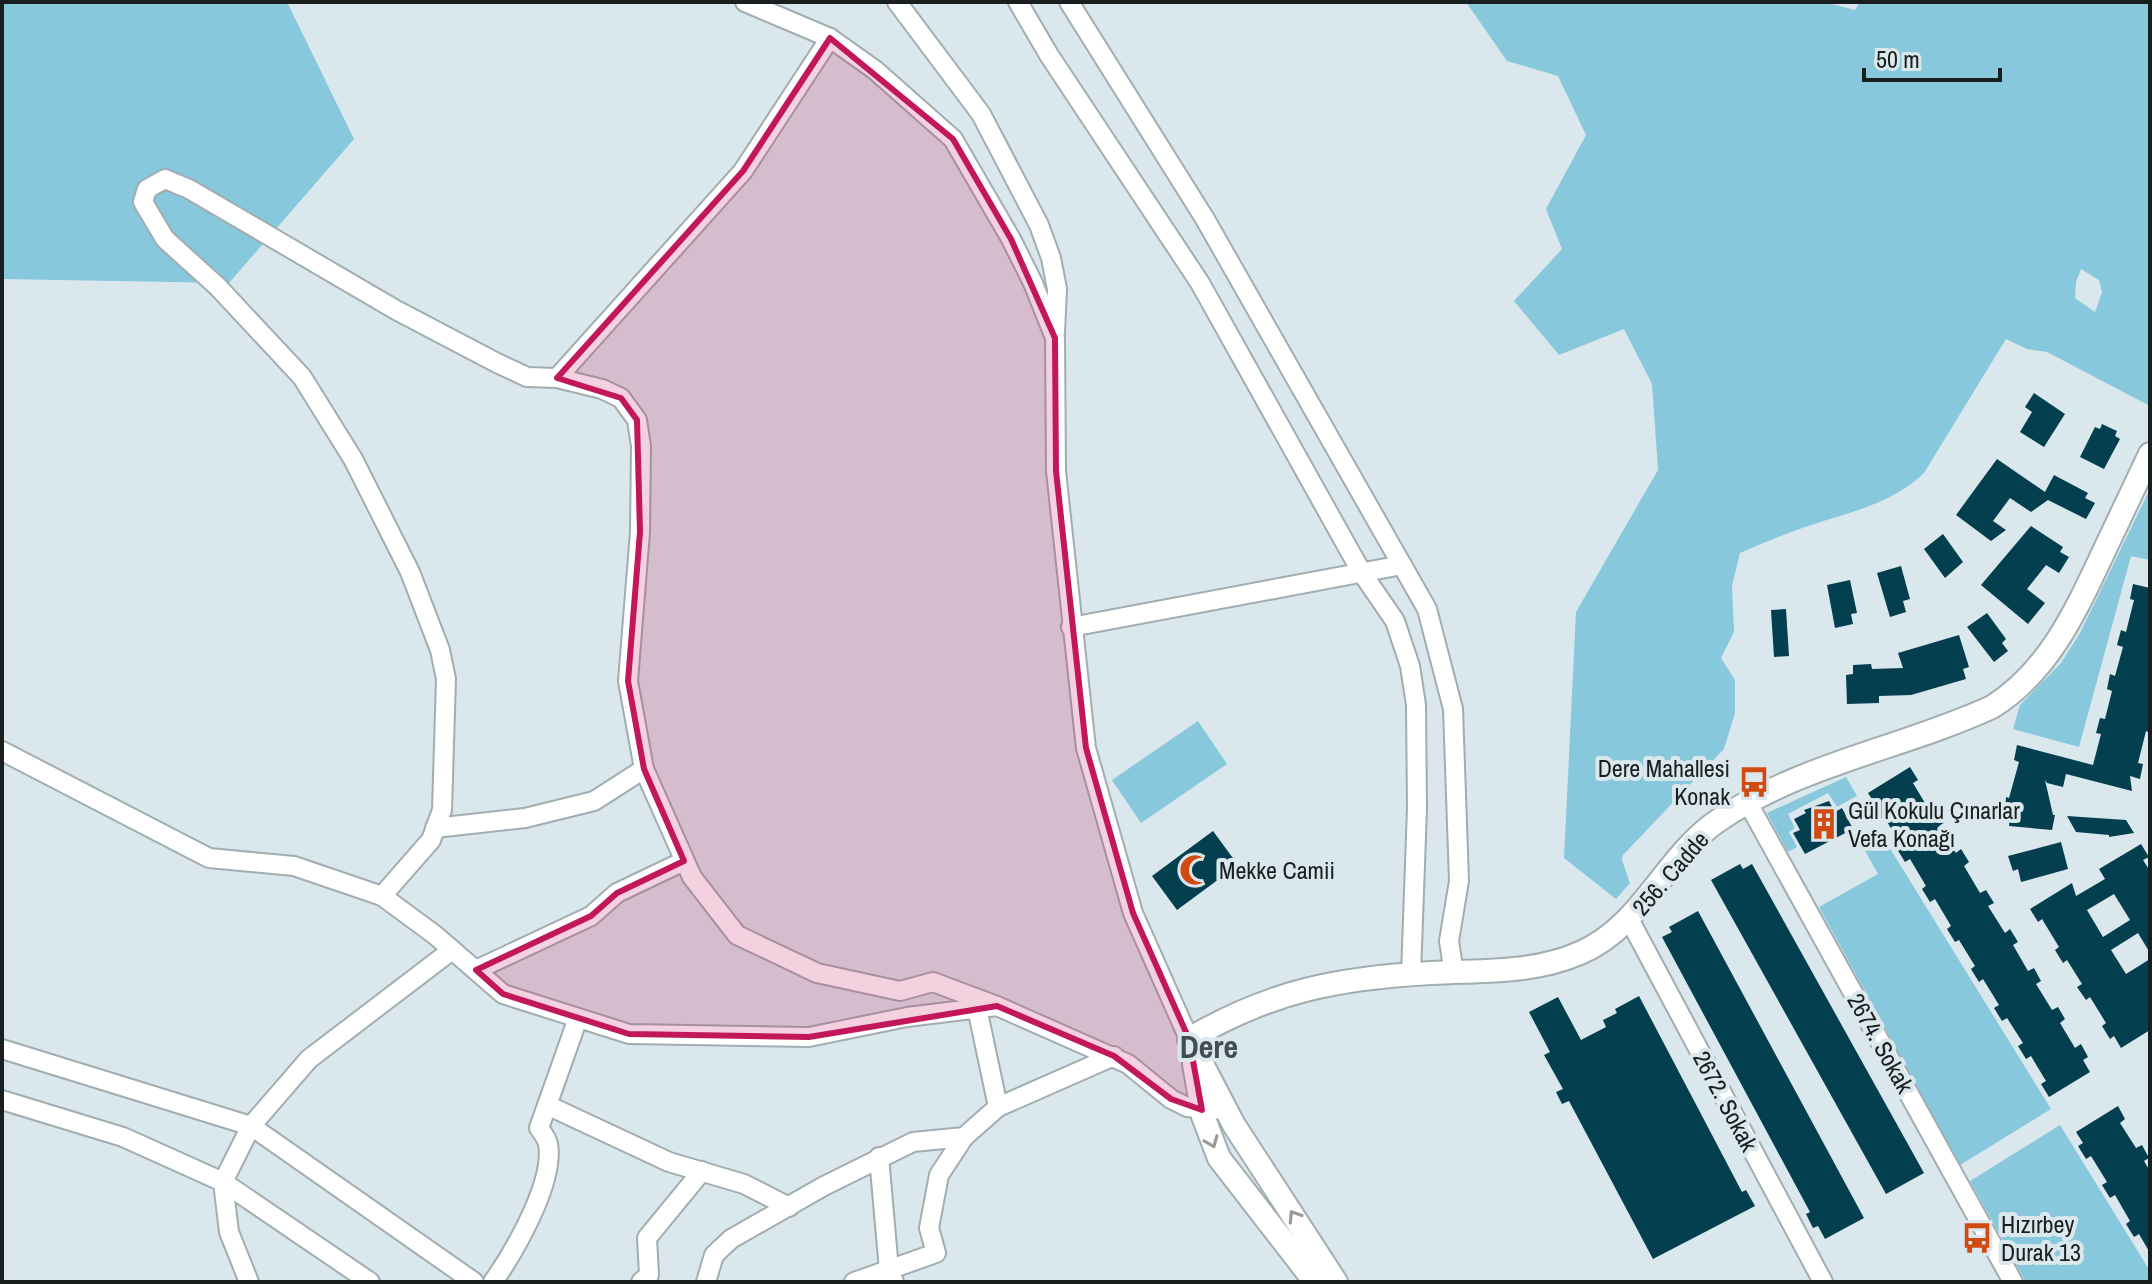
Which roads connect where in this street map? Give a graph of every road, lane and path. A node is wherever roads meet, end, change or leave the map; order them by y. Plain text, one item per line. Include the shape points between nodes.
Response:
1 (745, 2) edge
2 (897, 2) edge
3 (1018, 2) edge
4 (1069, 2) edge
5 (830, 38) junction
6 (1055, 338) junction
7 (557, 378) junction
8 (2150, 454) edge
9 (1402, 565) junction
10 (1362, 573) junction
11 (1071, 627) junction
12 (2, 751) edge
13 (644, 769) junction
14 (1748, 803) junction
15 (435, 828) junction
16 (684, 861) junction
17 (382, 896) junction
18 (1629, 919) junction
19 (452, 950) junction
20 (476, 970) junction
21 (1454, 973) junction
22 (1411, 975) junction
23 (997, 1006) junction
24 (977, 1008) junction
25 (578, 1018) junction
26 (1189, 1039) junction
27 (2, 1049) edge
28 (1114, 1056) junction
29 (2, 1100) edge
30 (547, 1105) junction
31 (998, 1107) junction
32 (1213, 1109) junction
33 (251, 1126) junction
34 (964, 1137) junction
35 (879, 1157) junction
36 (702, 1171) junction
37 (223, 1182) junction
38 (789, 1207) junction
39 (1312, 1267) edge
40 (891, 1276) edge
41 (249, 1282) edge
42 (370, 1282) edge
43 (474, 1282) edge
44 (493, 1282) edge
45 (641, 1282) edge
46 (706, 1282) edge
47 (854, 1282) edge
48 (1336, 1282) edge
49 (1823, 1282) edge
50 (2013, 1282) edge

1 - 5 street
2 - 6 street via 981,114 1039,225 1057,289
3 - 10 street via 1200,283
4 - 9 street via 1205,219
5 - 6 street via 953,139 1011,239
5 - 7 street via 743,171
6 - 11 street via 1056,471
7 - 13 street via 621,398 637,420 640,532 628,681
7 - 15 street via 527,377 497,363 189,189 165,179 147,189 143,202 165,239 302,377 353,459 410,572 446,679 442,810
8 - 14 street, 256. Cadde via 2061,637 2009,696 1971,716 1835,764
9 - 10 street
9 - 21 street via 1427,609 1453,709 1459,881 1449,941
10 - 11 street
10 - 22 street via 1395,621 1413,685 1417,808
11 - 26 street via 1086,748 1129,898
12 - 17 street via 209,858 294,866
13 - 15 street via 594,801 525,818
13 - 16 street
14 - 18 street, 256. Cadde via 1703,832
14 - 50 street, 2674. Sokak
15 - 17 street via 431,840
16 - 20 street via 617,893 591,916
16 - 23 street via 737,935 817,973 900,991 933,982
17 - 19 street
18 - 21 street, 256. Cadde via 1598,944 1563,959
18 - 49 street, 2672. Sokak
19 - 20 street
19 - 33 street via 309,1059
20 - 25 street via 503,994
21 - 22 street, 256. Cadde
22 - 26 street, 256. Cadde via 1339,981 1291,992
23 - 24 street
23 - 28 street
24 - 25 street via 809,1037 629,1034
24 - 31 street
25 - 30 street
26 - 32 street
27 - 33 street
28 - 31 street
28 - 32 street via 1171,1099 1187,1107
29 - 37 street via 123,1137
30 - 36 street via 669,1162
30 - 44 street via 539,1128 548,1143 546,1173 519,1244
31 - 34 street
39 -> 32 street
32 -> 39 street via 1219,1158
33 - 37 street
33 - 43 street
34 - 35 street via 913,1142
34 - 40 street via 939,1175 929,1228 936,1253
35 - 38 street
35 - 40 street
36 - 38 street via 744,1184
36 - 45 street via 647,1238 649,1275
37 - 41 street via 229,1232
37 - 42 street
38 - 46 street via 731,1239 714,1255
39 - 48 street
40 - 47 street

